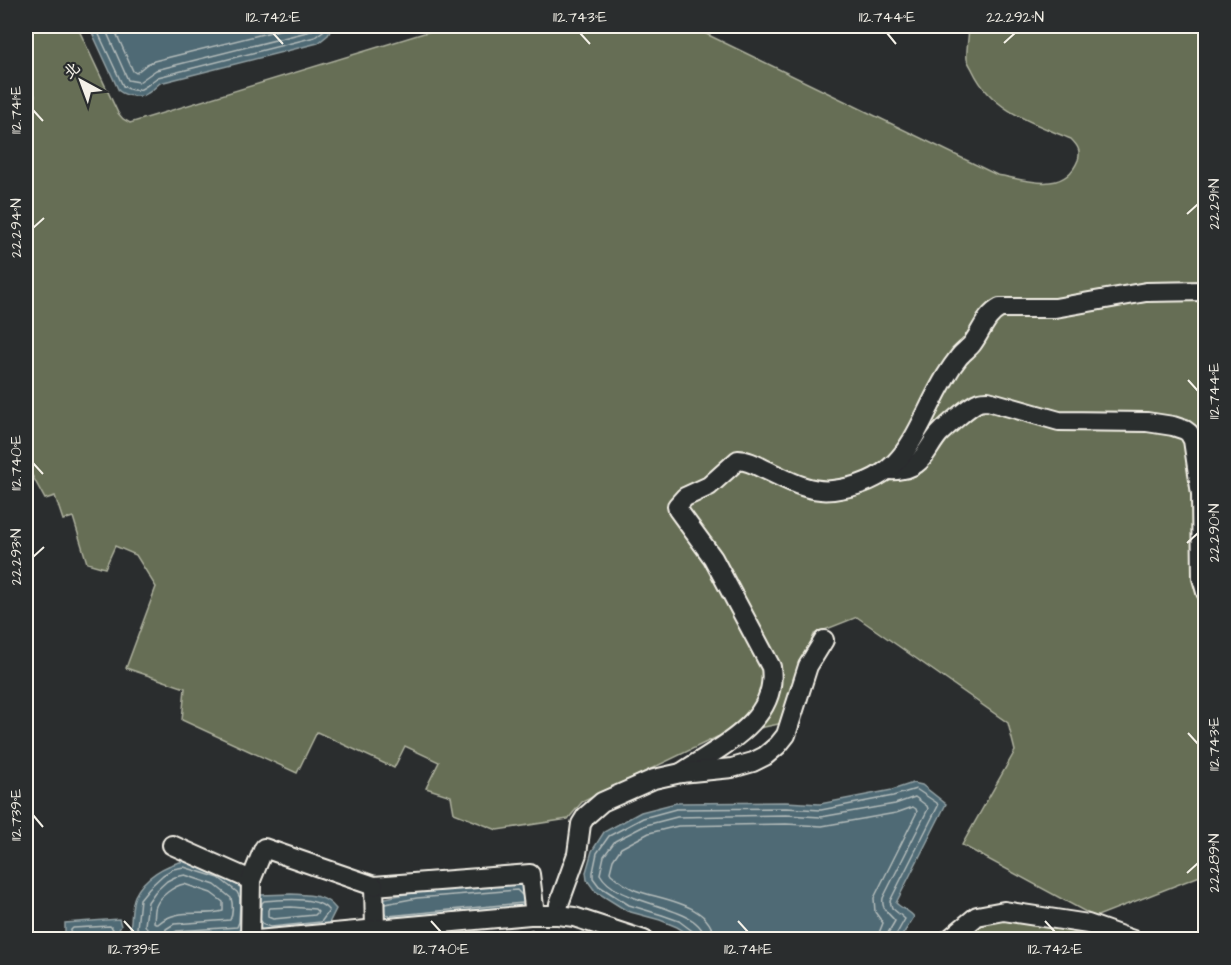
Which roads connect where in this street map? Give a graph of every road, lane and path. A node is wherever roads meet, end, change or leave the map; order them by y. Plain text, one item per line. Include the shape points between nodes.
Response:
1 (1206, 291) edge
2 (889, 470) junction
3 (1206, 592) edge
4 (824, 640) dead end
5 (681, 773) junction
6 (172, 845) dead end
7 (251, 880) junction
8 (374, 886) junction
9 (535, 915) junction
10 (558, 915) junction
11 (375, 929) junction
12 (250, 939) edge
13 (257, 939) edge
14 (644, 939) edge
15 (948, 939) edge
16 (1133, 939) edge

1 - 2 street via 1146,292 1055,308 996,309 947,375 905,452
2 - 3 street via 906,469 918,463 939,434 980,402 1059,421 1147,422 1185,430 1193,440 1201,494
2 - 5 street via 850,487 819,491 738,460 709,486 685,497 676,506 713,558 771,667 772,676 767,701 745,729
4 - 5 street via 808,666 786,735 778,746 753,762 732,768
5 - 10 street via 654,779 613,797 586,816
6 - 7 street
7 - 8 street via 264,848
7 - 12 street
8 - 9 street via 530,874
8 - 11 street
9 - 10 street
9 - 11 street
10 - 14 street
11 - 13 street
15 - 16 street via 977,916 1004,911 1088,924

